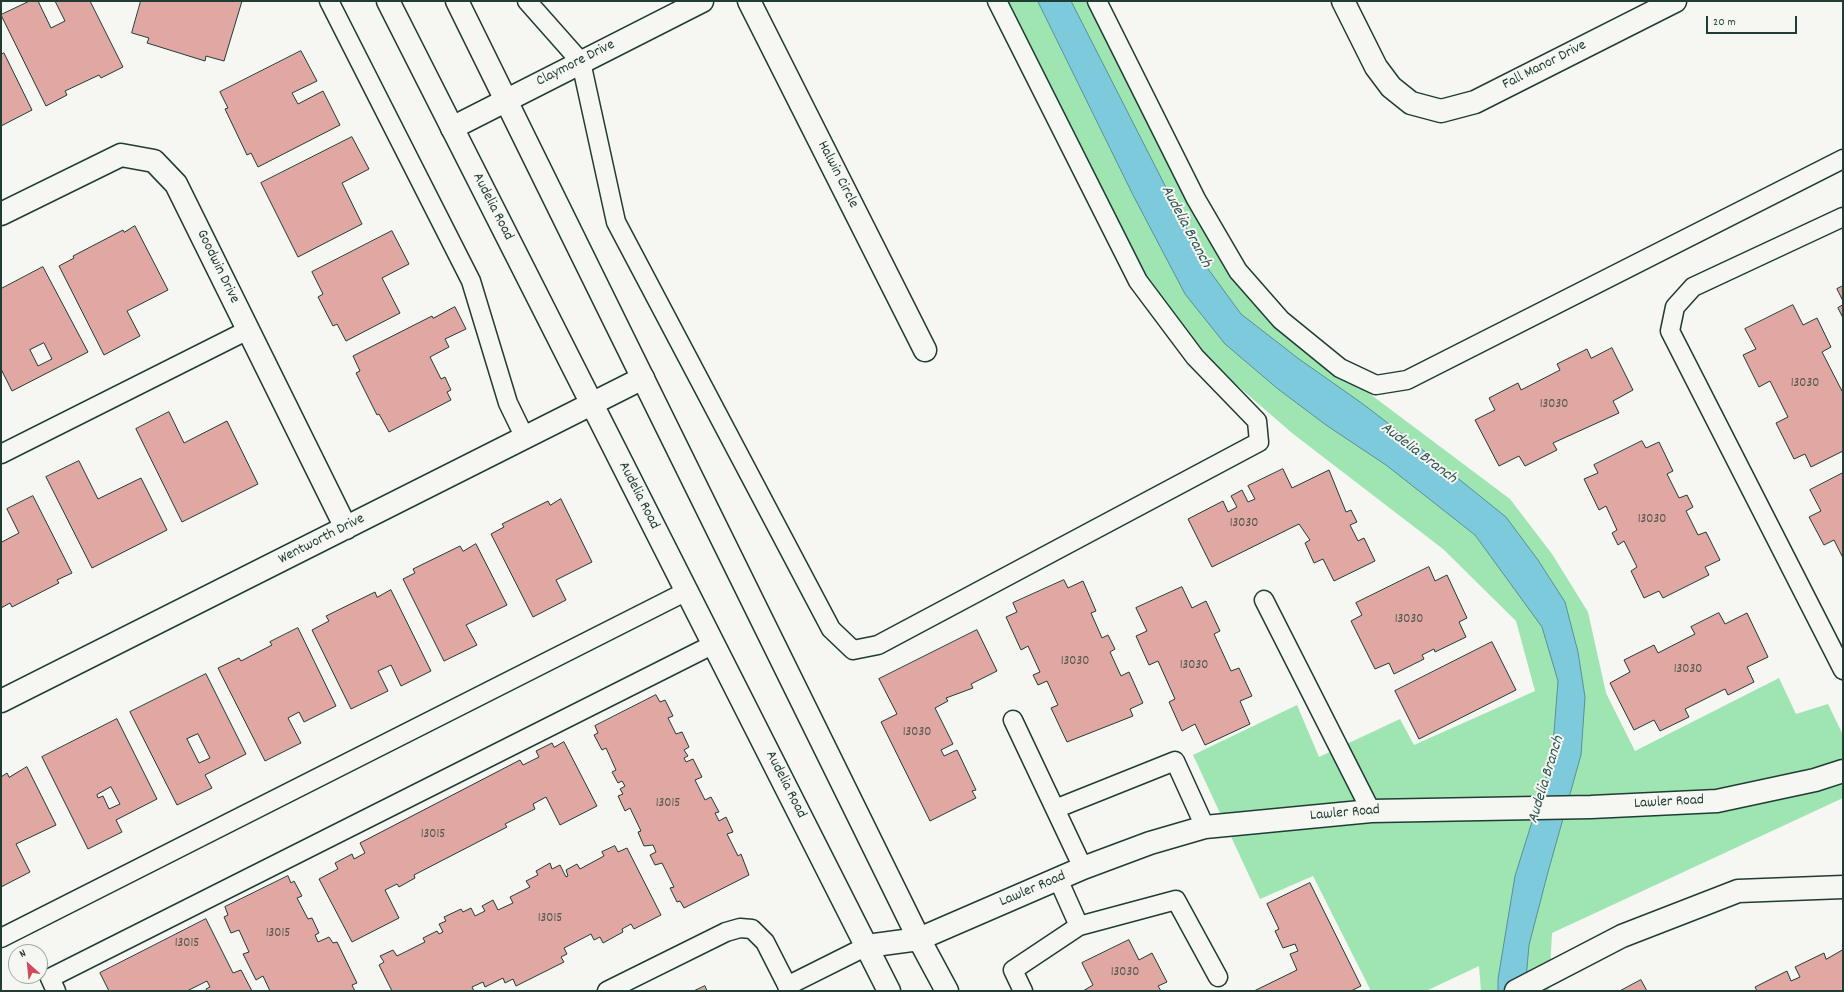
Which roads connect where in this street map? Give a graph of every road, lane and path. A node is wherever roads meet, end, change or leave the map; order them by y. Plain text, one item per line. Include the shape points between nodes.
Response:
1 (329, 1) edge
2 (388, 1) edge
3 (456, 1) edge
4 (527, 1) edge
5 (702, 1) edge
6 (749, 1) edge
7 (997, 1) edge
8 (1097, 1) edge
9 (1344, 1) edge
10 (1675, 1) edge
11 (581, 62) junction
12 (506, 100) junction
13 (452, 128) junction
14 (1843, 159) edge
15 (1, 214) edge
16 (1843, 216) edge
17 (248, 330) junction
18 (925, 350) dead end
19 (643, 378) junction
20 (592, 404) junction
21 (525, 438) junction
22 (1, 454) edge
23 (346, 528) junction
24 (686, 591) junction
25 (1264, 600) dead end
26 (714, 644) junction
27 (1843, 670) edge
28 (1, 701) edge
29 (1013, 720) dead end
30 (1843, 771) edge
31 (1055, 809) junction
32 (1370, 811) junction
33 (1205, 827) junction
34 (1083, 868) junction
35 (1058, 879) junction
36 (1843, 887) edge
37 (1079, 926) junction
38 (1, 938) edge
39 (919, 939) junction
40 (866, 946) junction
41 (1218, 978) dead end
42 (789, 988) edge
43 (56, 991) edge
44 (607, 991) edge
45 (889, 991) edge
46 (947, 991) edge
47 (1023, 991) edge
48 (1516, 991) edge

1 - 21 lane via 471,281 508,403
2 - 13 street, Audelia Road
3 - 12 street
4 - 11 lane
5 - 11 street, Claymore Drive
6 - 18 street, Halwin Circle
7 - 11 lane via 1138,281 1195,357 1257,421 1258,442 878,645 853,650 831,629 616,222
8 - 14 lane via 1196,199 1238,271 1281,320 1340,368 1376,385 1407,380
9 - 10 street, Fall Manor Drive via 1376,67 1391,87 1411,103 1441,111 1475,102
11 - 12 street, Claymore Drive
12 - 13 street, Claymore Drive
12 - 19 street
13 - 20 street, Audelia Road
15 - 17 street, Goodwin Drive via 121,155 154,161 176,184
16 - 27 lane via 1693,287 1675,307 1670,331
17 - 22 lane
17 - 23 street, Goodwin Drive
19 - 20 street, Wentworth Drive
19 - 39 street
20 - 21 street, Wentworth Drive
20 - 24 street, Audelia Road
21 - 23 street, Wentworth Drive
23 - 28 street, Wentworth Drive
24 - 26 street, Audelia Road
24 - 38 lane
25 - 32 lane
26 - 40 street, Audelia Road
26 - 43 lane via 50,978
29 - 31 lane
30 - 32 street, Lawler Road via 1815,780 1717,801 1591,807
31 - 33 lane via 1175,761
31 - 34 lane
32 - 33 street, Lawler Road
33 - 34 street, Lawler Road via 1150,843
34 - 35 street, Lawler Road
35 - 37 lane
35 - 39 street, Lawler Road
36 - 48 street via 1738,891 1622,936
37 - 41 lane via 1176,900
37 - 47 lane via 1013,970
39 - 40 street, Lawler Road
39 - 46 street
40 - 42 lane
40 - 45 street, Audelia Road
42 - 44 lane via 765,942 752,929 740,928 726,932

